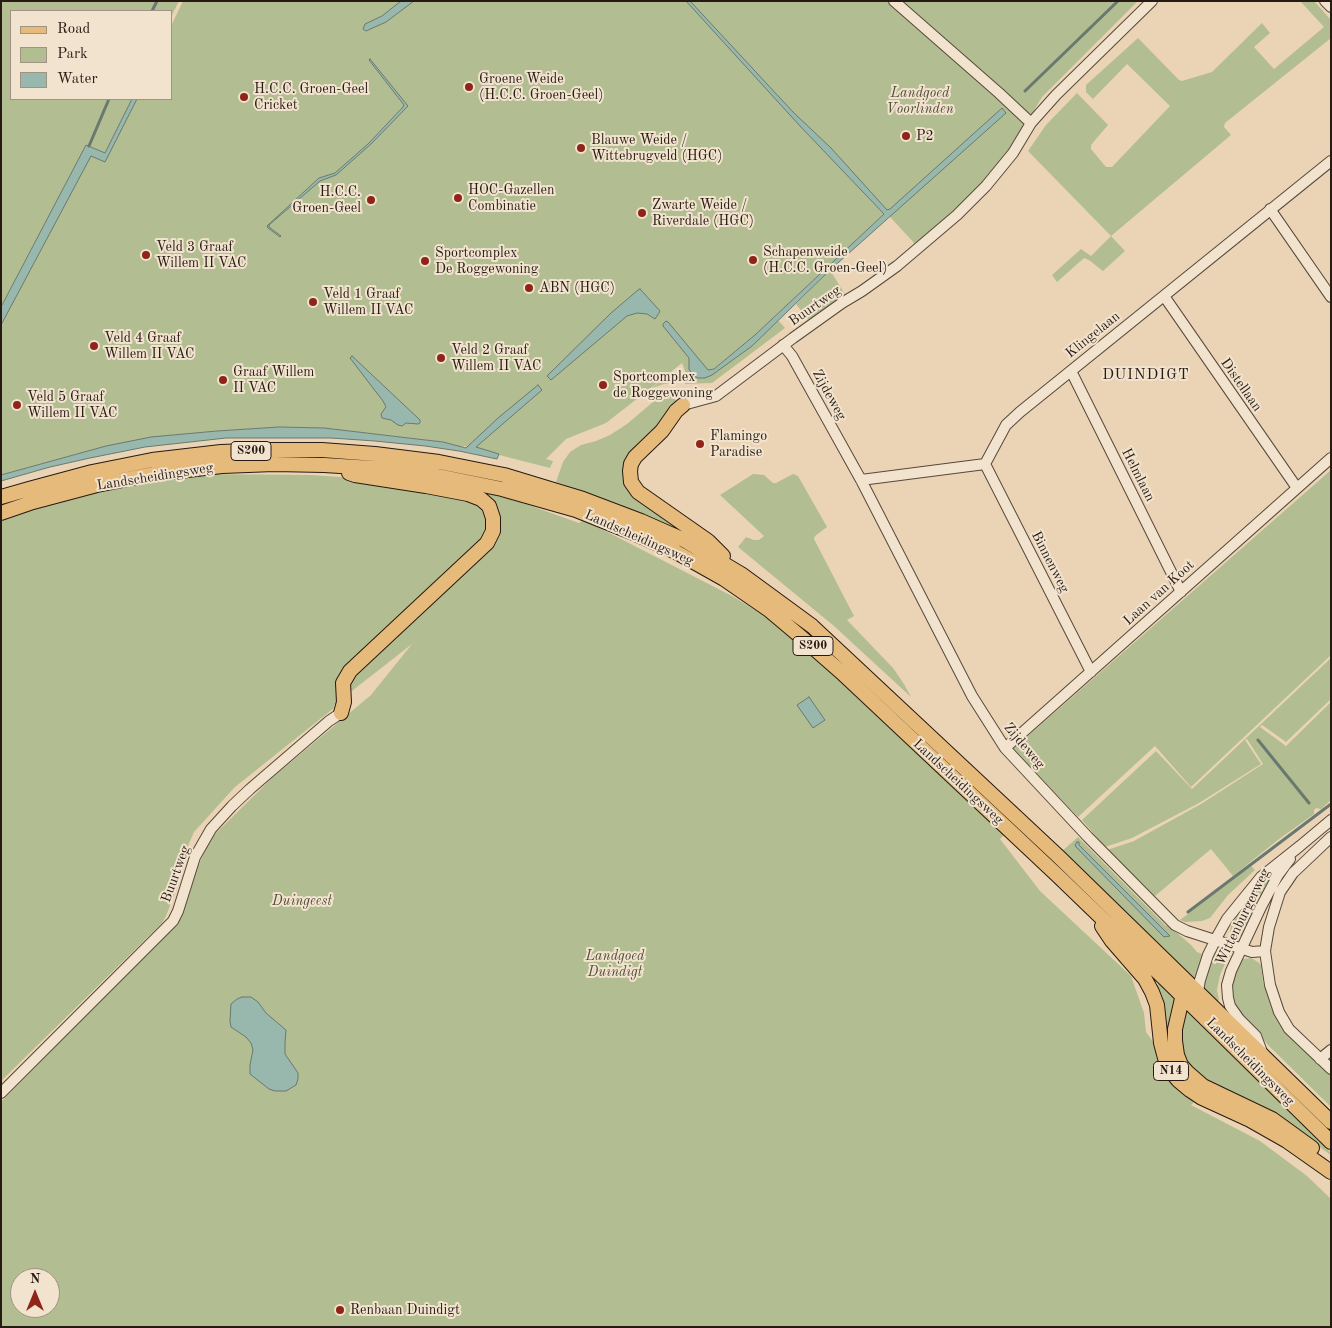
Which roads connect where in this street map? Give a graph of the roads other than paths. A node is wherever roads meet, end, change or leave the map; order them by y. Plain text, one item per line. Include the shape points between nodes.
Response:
1 (894, 1) edge
2 (1152, 1) edge
3 (1325, 1) edge
4 (1331, 7) edge
5 (1031, 123) junction
6 (1331, 161) edge
7 (1270, 209) junction
8 (1164, 296) junction
9 (1331, 297) edge
10 (784, 346) junction
11 (1071, 371) junction
12 (683, 405) joint
13 (1331, 458) edge
14 (324, 464) junction
15 (985, 464) junction
16 (860, 480) junction
17 (1297, 488) junction
18 (1, 497) edge
19 (1, 513) edge
20 (741, 574) junction
21 (1181, 592) junction
22 (1091, 672) junction
23 (341, 713) joint
24 (1005, 748) junction
25 (1331, 820) edge
26 (1331, 837) edge
27 (1300, 846) junction
28 (1053, 861) junction
29 (1088, 904) junction
30 (1215, 941) junction
31 (1242, 949) junction
32 (1265, 951) junction
33 (1183, 977) junction
34 (1198, 992) junction
35 (1184, 996) junction
36 (1199, 1012) junction
37 (1331, 1050) edge
38 (1262, 1054) junction
39 (1320, 1059) junction
40 (1331, 1068) edge
41 (1, 1093) edge
42 (1331, 1122) edge
43 (1331, 1142) edge
44 (1331, 1165) edge
45 (1331, 1172) edge

1 - 5 street
2 - 5 street, Buurtweg
3 - 4 street
5 - 10 street, Buurtweg via 1013,153 957,215 897,266
6 - 7 street, Klingelaan
7 - 8 street, Klingelaan
7 - 9 street
8 - 11 street, Klingelaan
8 - 17 street, Distellaan
10 - 12 street, Buurtweg via 716,396
10 - 16 street, Zijdeweg
11 - 15 street, Klingelaan via 1006,425
11 - 21 street, Helmlaan
12 - 20 main road via 635,457 631,464 631,482 638,492 708,541
13 - 17 street, Laan van Koot
14 - 19 main road, Landscheidingsweg / S200 via 222,466 153,474 97,485
14 - 23 main road via 355,475 468,494 489,506 493,518 493,531 488,543 350,671 343,683
14 - 28 main road, Landscheidingsweg / S200 via 433,475 502,489 576,510 676,552 732,584 802,636
15 - 16 street
15 - 22 street, Binnenweg
16 - 24 street, Zijdeweg via 972,696
17 - 21 street, Laan van Koot
18 - 20 main road, Landscheidingsweg / S200 via 92,472 152,460 272,450 375,454 504,475 583,499 684,540
20 - 28 main road, Landscheidingsweg / S200 via 812,626
21 - 22 street, Laan van Koot
22 - 24 street, Laan van Koot
23 - 41 street, Buurtweg via 250,789 211,829 195,857 173,921
24 - 30 street, Zijdeweg via 1175,925
25 - 27 street, Wittenburgerweg
26 - 32 street, Wittenburgerweg via 1298,867 1280,892 1268,927
27 - 30 street, Wittenburgerweg via 1261,877 1227,920
27 - 31 street, Wittenburgerweg via 1278,875
28 - 29 main road, Landscheidingsweg / N14
28 - 33 main road, Landscheidingsweg
29 - 35 main road, Landscheidingsweg / N14
29 - 45 main road, N14 via 1152,992 1157,1005 1162,1050 1174,1075 1202,1098 1288,1141
30 - 31 street, Zijdeweg
30 - 34 street, Wittenburgerweg
31 - 32 street, Zijdeweg
31 - 38 street, Wittenburgerweg via 1228,981 1228,998 1230,1006 1256,1036
32 - 39 street via 1270,985 1279,1012 1289,1029
33 - 34 main road, Landscheidingsweg
33 - 35 main road, N14
34 - 36 street, Wittenburgerweg
34 - 38 main road, Landscheidingsweg
35 - 36 main road, Landscheidingsweg / N14
35 - 44 main road, N14 via 1175,1028 1175,1041 1177,1056 1187,1072 1203,1086 1272,1118
36 - 43 main road, Landscheidingsweg / N14
37 - 39 street
38 - 42 main road, Landscheidingsweg
39 - 40 street

